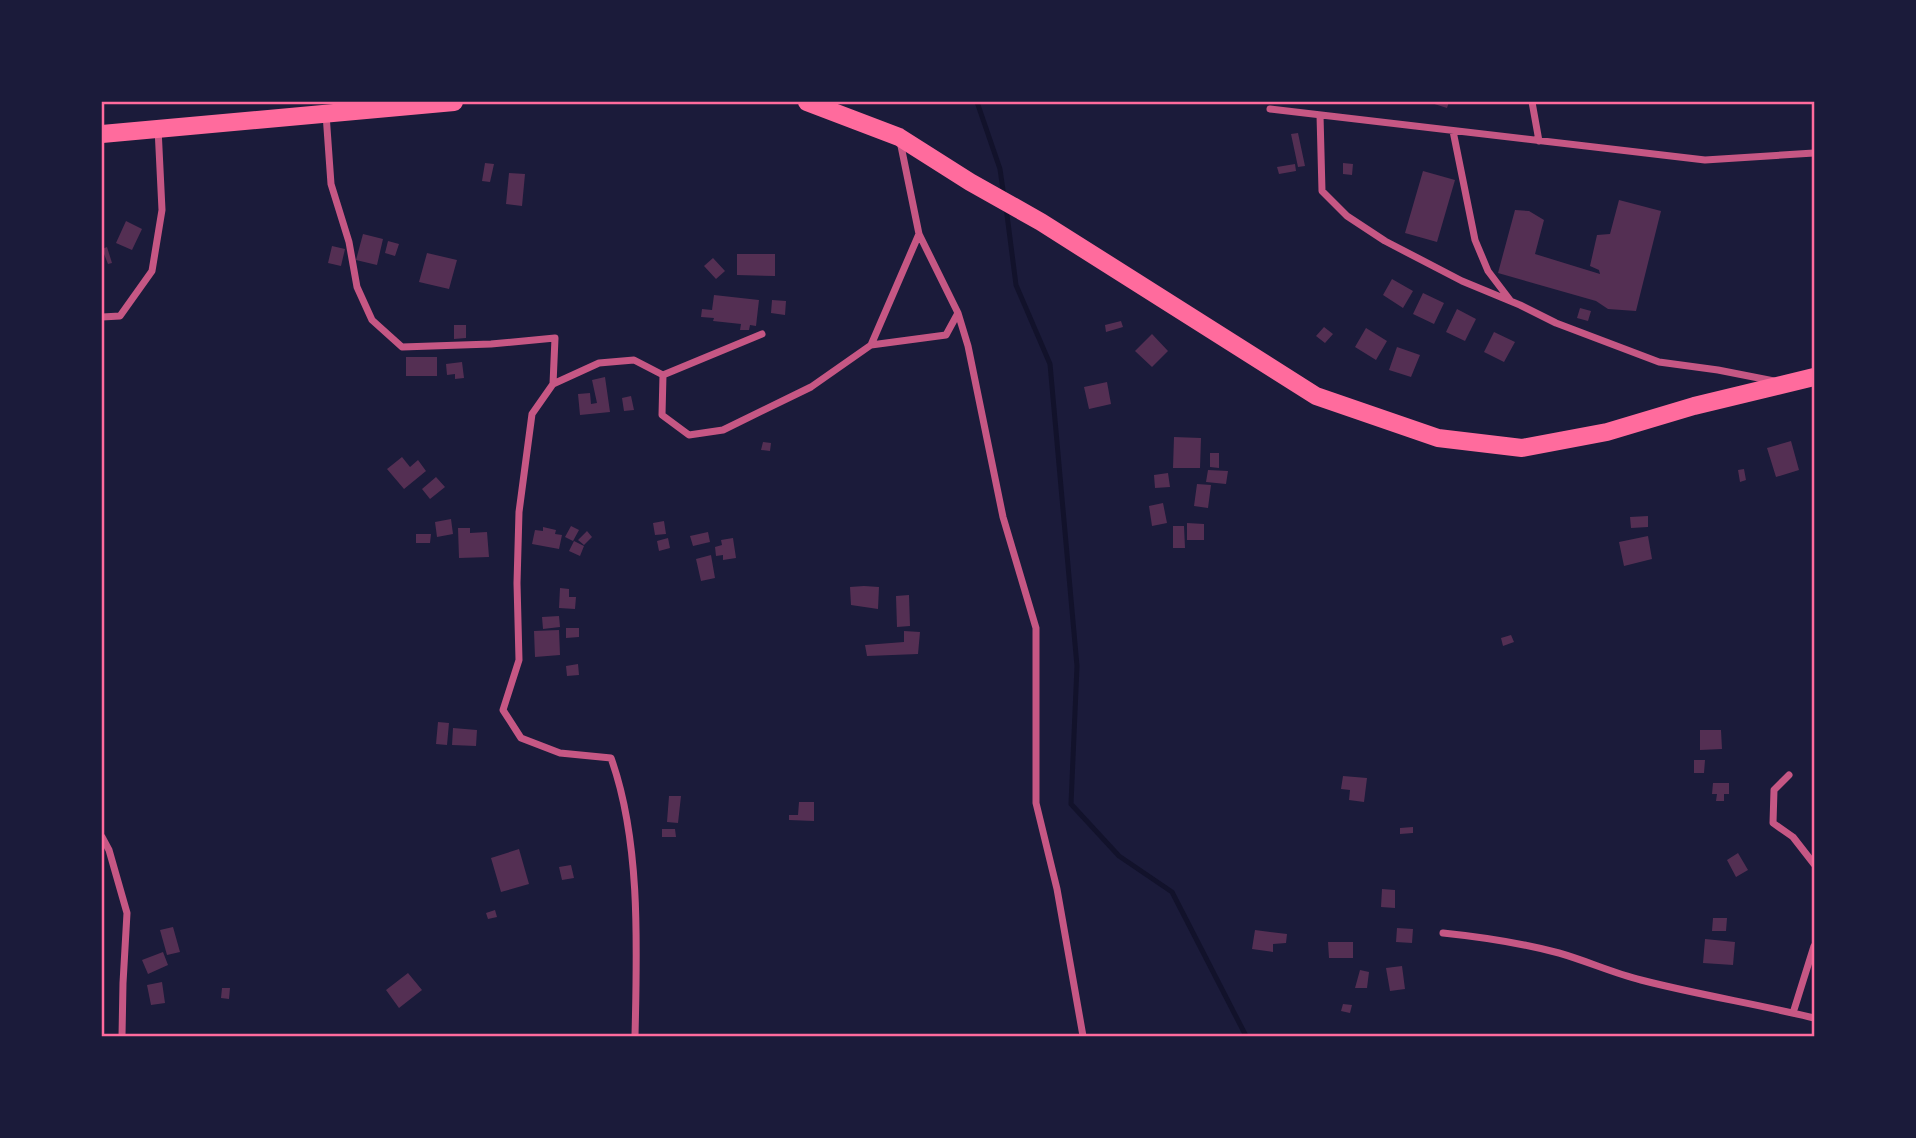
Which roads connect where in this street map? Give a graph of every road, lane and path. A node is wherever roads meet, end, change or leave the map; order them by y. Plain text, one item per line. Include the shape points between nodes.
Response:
1 (454, 102) edge
2 (807, 102) edge
3 (1532, 102) edge
4 (1270, 109) dead end
5 (326, 113) junction
6 (1320, 115) junction
7 (158, 127) junction
8 (1453, 131) junction
9 (102, 134) edge
10 (900, 137) junction
11 (1539, 141) junction
12 (1815, 153) edge
13 (919, 234) junction
14 (1512, 302) junction
15 (958, 313) junction
16 (102, 317) edge
17 (762, 334) dead end
18 (871, 345) junction
19 (663, 375) junction
20 (1815, 377) edge
21 (1783, 383) junction
22 (553, 384) junction
23 (1789, 775) dead end
24 (102, 837) edge
25 (1815, 864) edge
26 (1443, 933) dead end
27 (1815, 946) edge
28 (1793, 1013) junction
29 (1815, 1018) edge
30 (122, 1037) edge
31 (635, 1037) edge
32 (1083, 1037) edge

1 - 5 main road
2 - 10 main road
3 - 11 street
4 - 6 street
5 - 7 main road
5 - 22 street via 331,184 357,287 372,320 402,347 555,338
6 - 8 street
6 - 14 street via 1322,191 1347,216 1385,241
7 - 9 main road
7 - 16 street via 162,211 152,271 120,316
8 - 11 street
8 - 14 street via 1475,240 1488,271
10 - 13 street
10 - 21 main road via 1316,396 1438,438 1522,448 1607,432
11 - 12 street via 1705,160
13 - 15 street
13 - 18 street
14 - 21 street via 1659,362
15 - 18 street via 946,335
15 - 32 street via 1003,517 1036,628 1037,803 1058,890
17 - 19 street
18 - 19 street via 799,393 723,430 689,435 662,415
19 - 22 street via 634,360 599,363
20 - 21 main road
22 - 31 street via 532,414 519,512 519,660 503,710 521,738 560,753 611,758 631,850 637,964
23 - 25 street via 1774,790 1773,823 1793,837
24 - 30 street via 127,913
26 - 28 street via 1486,937 1561,954 1637,979
27 - 28 street
28 - 29 street

